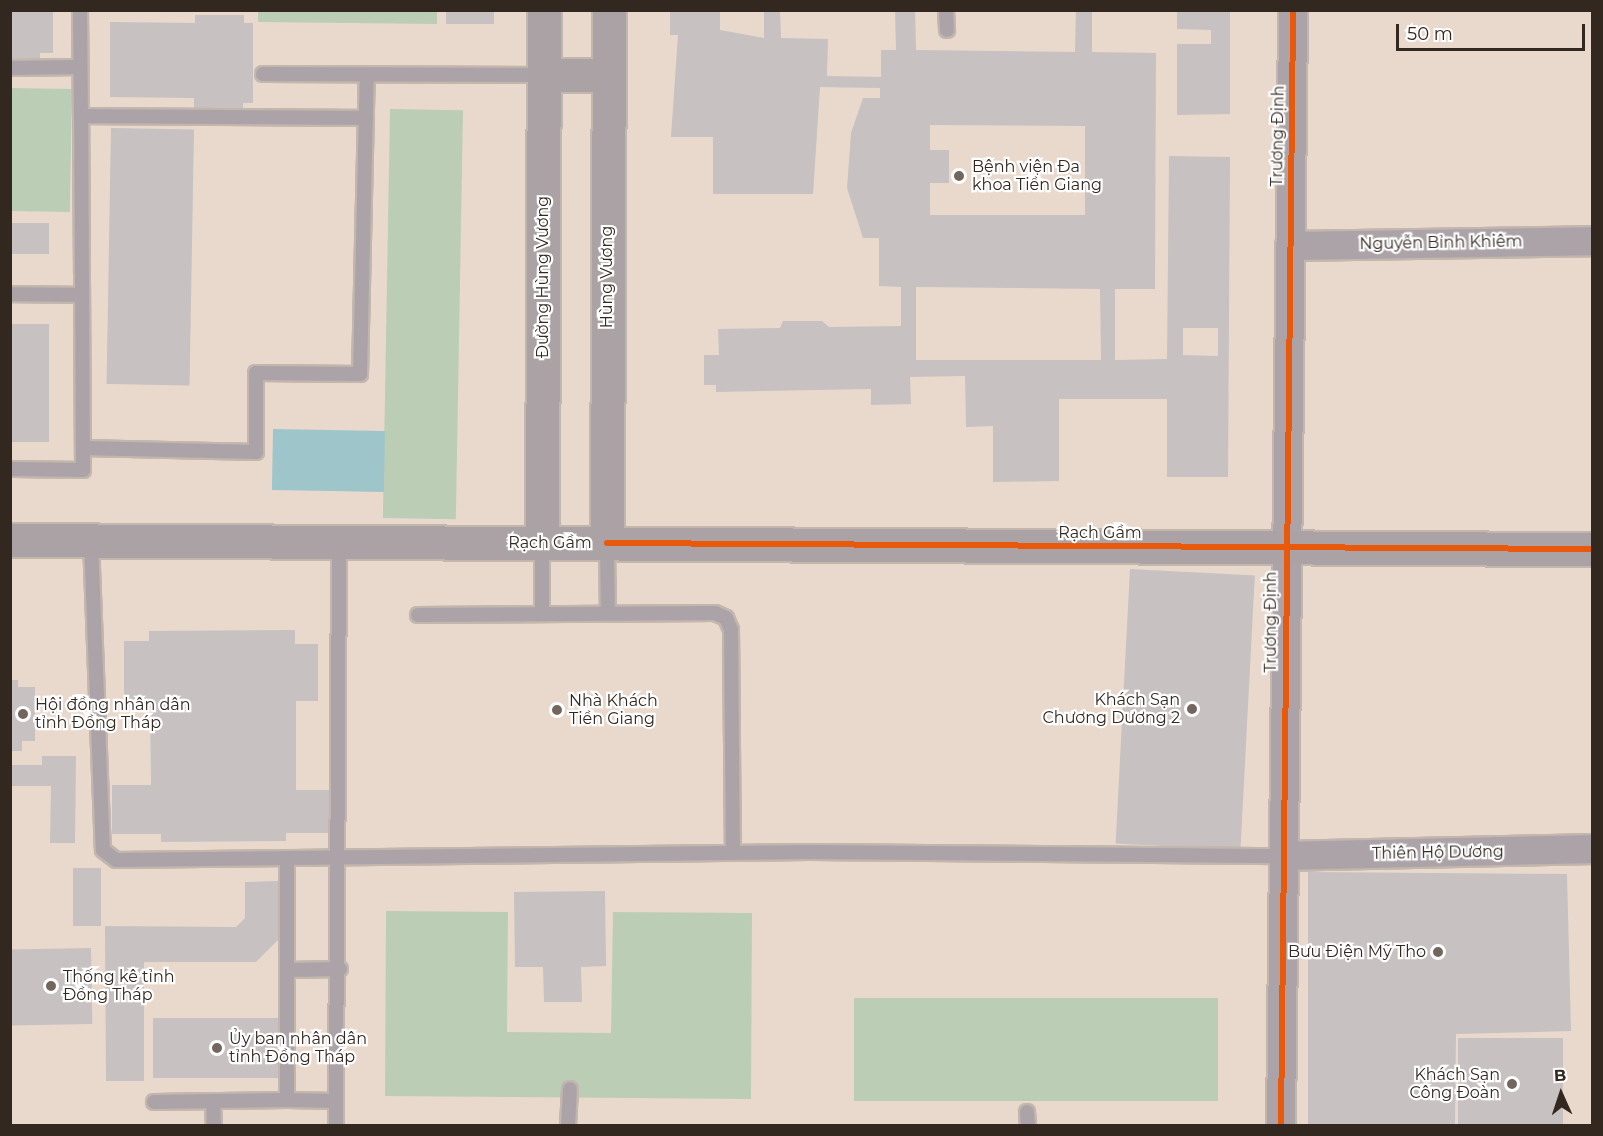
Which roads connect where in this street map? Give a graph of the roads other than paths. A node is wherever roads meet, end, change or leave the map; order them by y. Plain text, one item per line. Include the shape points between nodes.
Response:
1 (80, 10) edge
2 (544, 10) edge
3 (609, 10) edge
4 (946, 10) edge
5 (1293, 10) edge
6 (947, 30) dead end
7 (10, 68) edge
8 (80, 68) junction
9 (263, 74) dead end
10 (367, 75) junction
11 (544, 75) junction
12 (609, 75) junction
13 (81, 116) junction
14 (366, 118) junction
15 (1593, 242) edge
16 (1290, 246) junction
17 (10, 294) edge
18 (82, 295) junction
19 (83, 448) junction
20 (13, 469) dead end
21 (10, 540) edge
22 (91, 541) junction
23 (339, 542) junction
24 (542, 543) junction
25 (607, 543) junction
26 (1285, 548) junction
27 (1593, 549) edge
28 (542, 614) junction
29 (608, 614) junction
30 (418, 615) dead end
31 (1593, 849) edge
32 (733, 853) junction
33 (1283, 856) junction
34 (287, 858) junction
35 (339, 858) junction
36 (340, 969) junction
37 (288, 970) junction
38 (570, 1089) dead end
39 (287, 1100) junction
40 (213, 1101) junction
41 (336, 1101) junction
42 (154, 1102) dead end
43 (214, 1125) edge
44 (336, 1125) edge
45 (568, 1125) edge
46 (1281, 1125) edge

1 - 8 lane
2 - 11 main road, Đường Hùng Vương
3 - 12 main road, Hùng Vương
4 - 6 lane
5 - 16 street, Trương Định
7 - 8 lane
8 - 13 lane
9 - 10 lane
10 - 11 lane
10 - 14 lane
11 - 12 main road
11 - 24 main road, Đường Hùng Vương
12 - 25 main road, Hùng Vương
13 - 14 lane
13 - 18 lane
14 - 19 lane via 360,374 256,373 256,452
15 - 16 street, Nguyễn Bỉnh Khiêm
16 - 26 street, Trương Định
17 - 18 lane
18 - 19 lane
19 - 20 lane via 83,470
21 - 22 main road, Rạch Gầm
22 - 23 main road, Rạch Gầm
22 - 34 lane via 106,856
23 - 24 main road, Rạch Gầm
23 - 35 lane
24 - 25 main road, Rạch Gầm
24 - 28 lane
25 - 26 main road, Rạch Gầm
25 - 29 lane
26 - 27 main road, Rạch Gầm
26 - 33 street, Trương Định
28 - 29 lane
28 - 30 lane
29 - 32 lane via 715,613 726,618 730,630
31 - 33 street, Thiên Hộ Dương
32 - 33 lane
32 - 35 lane
33 - 46 street, Trương Định
34 - 35 lane
34 - 37 lane
35 - 36 lane
36 - 37 lane
36 - 41 lane
37 - 39 lane
38 - 45 lane
39 - 40 lane
39 - 41 lane
40 - 42 lane
40 - 43 lane
41 - 44 lane

